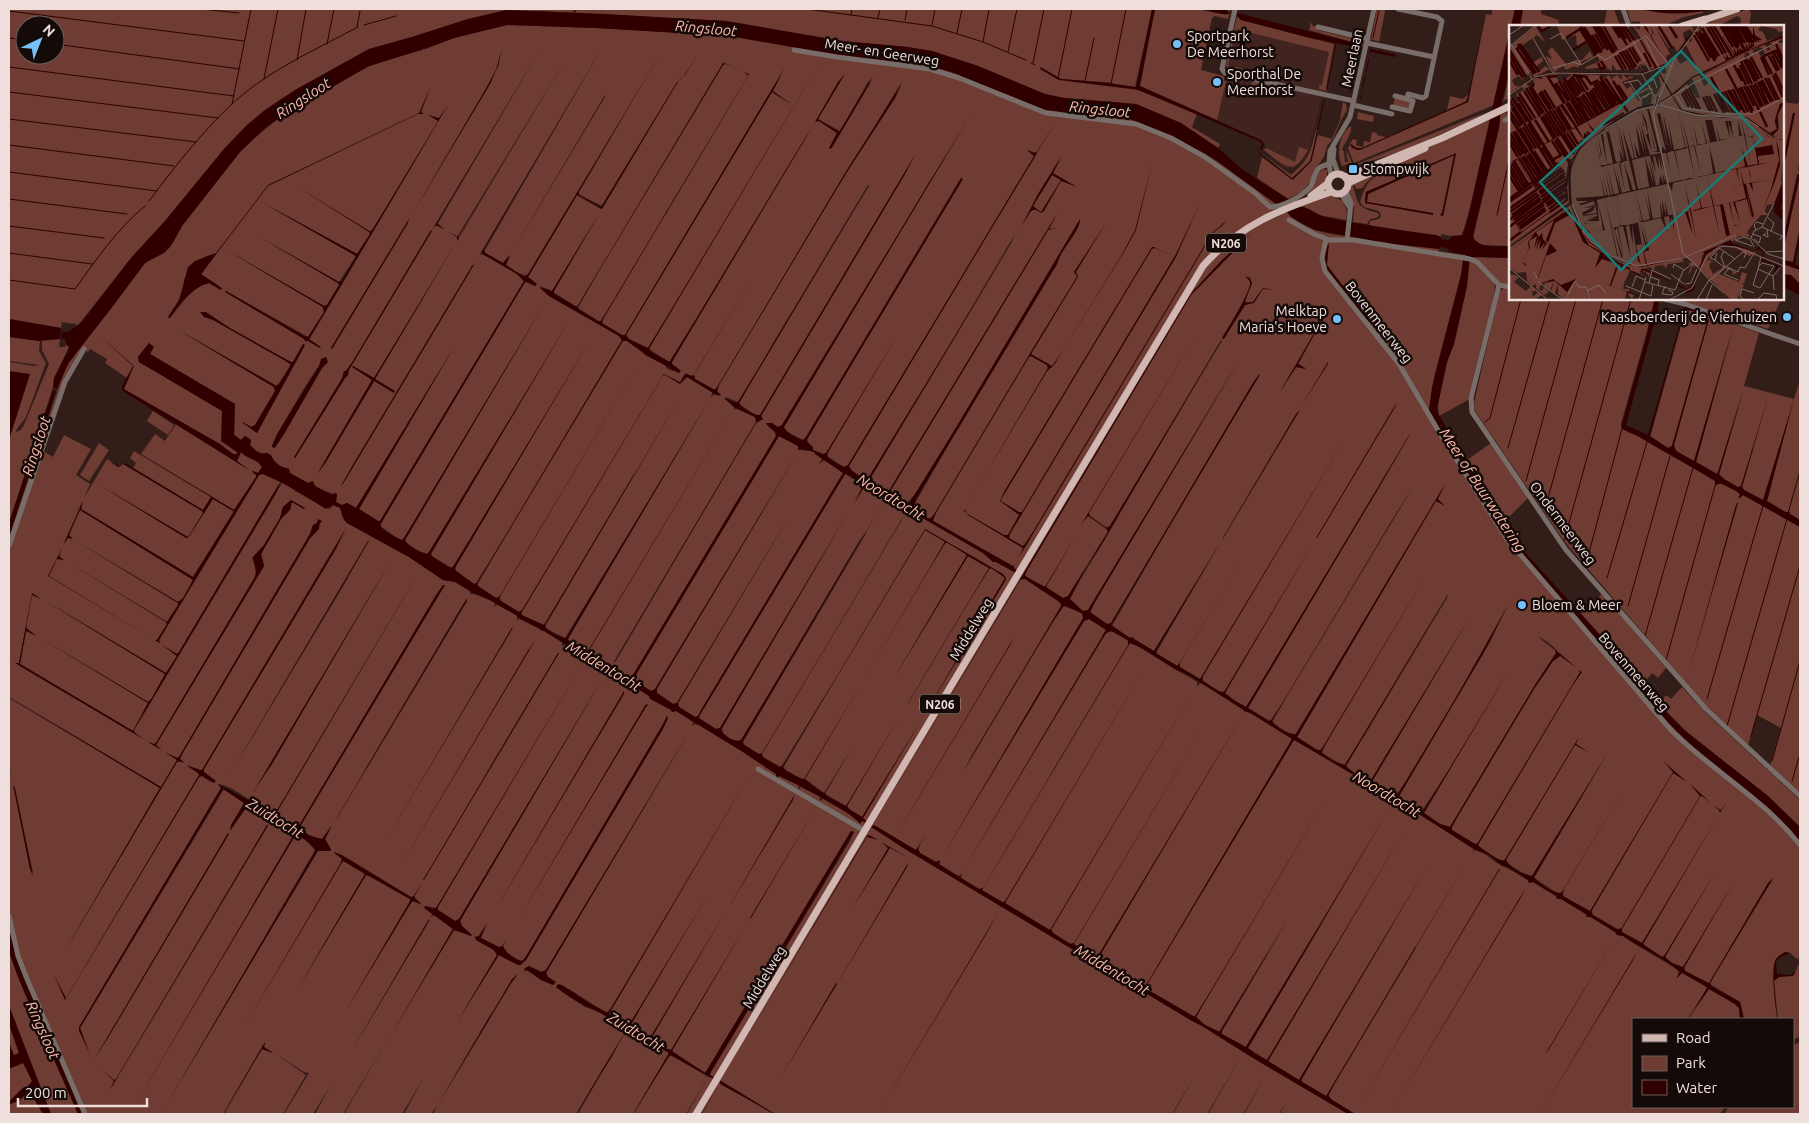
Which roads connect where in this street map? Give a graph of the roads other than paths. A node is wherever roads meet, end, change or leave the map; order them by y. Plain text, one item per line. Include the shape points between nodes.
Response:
1 (1235, 9) edge
2 (1374, 9) edge
3 (1398, 9) edge
4 (1624, 9) edge
5 (1737, 9) edge
6 (1708, 19) junction
7 (1629, 25) edge
8 (1685, 25) edge
9 (1698, 25) edge
10 (1318, 27) dead end
11 (1367, 41) junction
12 (794, 50) dead end
13 (1434, 57) junction
14 (1395, 96) dead end
15 (1408, 97) junction
16 (1354, 103) junction
17 (1509, 106) edge
18 (1331, 164) junction
19 (1335, 175) junction
20 (1347, 180) junction
21 (1327, 184) junction
22 (1331, 192) junction
23 (1343, 193) junction
24 (1309, 198) junction
25 (1294, 202) junction
26 (1281, 208) junction
27 (1289, 220) dead end
28 (1347, 238) junction
29 (1326, 239) junction
30 (1499, 286) junction
31 (1509, 287) edge
32 (1668, 300) edge
33 (1800, 344) edge
34 (84, 349) dead end
35 (9, 546) edge
36 (758, 769) dead end
37 (1800, 796) edge
38 (865, 831) junction
39 (1800, 845) edge
40 (9, 916) edge
41 (85, 1114) edge
42 (696, 1114) edge

1 - 16 street via 1222,69 1225,73
2 - 11 street, Meerlaan
3 - 13 street via 1441,19
4 - 7 street
5 - 6 main road
6 - 8 main road
6 - 9 main road
10 - 11 street
11 - 13 street
11 - 16 street, Meerlaan
12 - 26 street, Meer- en Geerweg via 930,69 1046,113 1136,124 1198,152 1255,193 1268,207
13 - 15 street via 1426,96
14 - 15 street
15 - 16 street via 1412,102 1410,111
16 - 18 street, Meerlaan via 1342,125
17 - 20 main road
18 - 19 street, Meerlaan
18 - 25 street via 1317,170 1311,185
19 - 20 main road
19 - 21 main road, N206
20 - 23 main road
21 - 22 main road
21 - 24 main road, Middelweg / N206
22 - 23 main road, N206
22 - 24 main road, Middelweg / N206
23 - 28 street via 1350,208
24 - 25 main road, Middelweg / N206
25 - 26 main road, Middelweg / N206
26 - 38 main road, Middelweg / N206 via 1235,236 1212,256 1194,280
27 - 29 street
28 - 29 street
28 - 30 street via 1468,258 1477,262
29 - 39 street, Bovenmeerweg via 1322,258 1325,271 1394,357 1507,539 1671,730 1758,802
30 - 31 street
30 - 37 street, Ondermeerweg via 1471,398 1472,412 1566,550 1706,709
32 - 33 street
34 - 35 street via 65,382
36 - 38 street
38 - 42 main road, Middelweg / N206
40 - 41 street via 18,956

